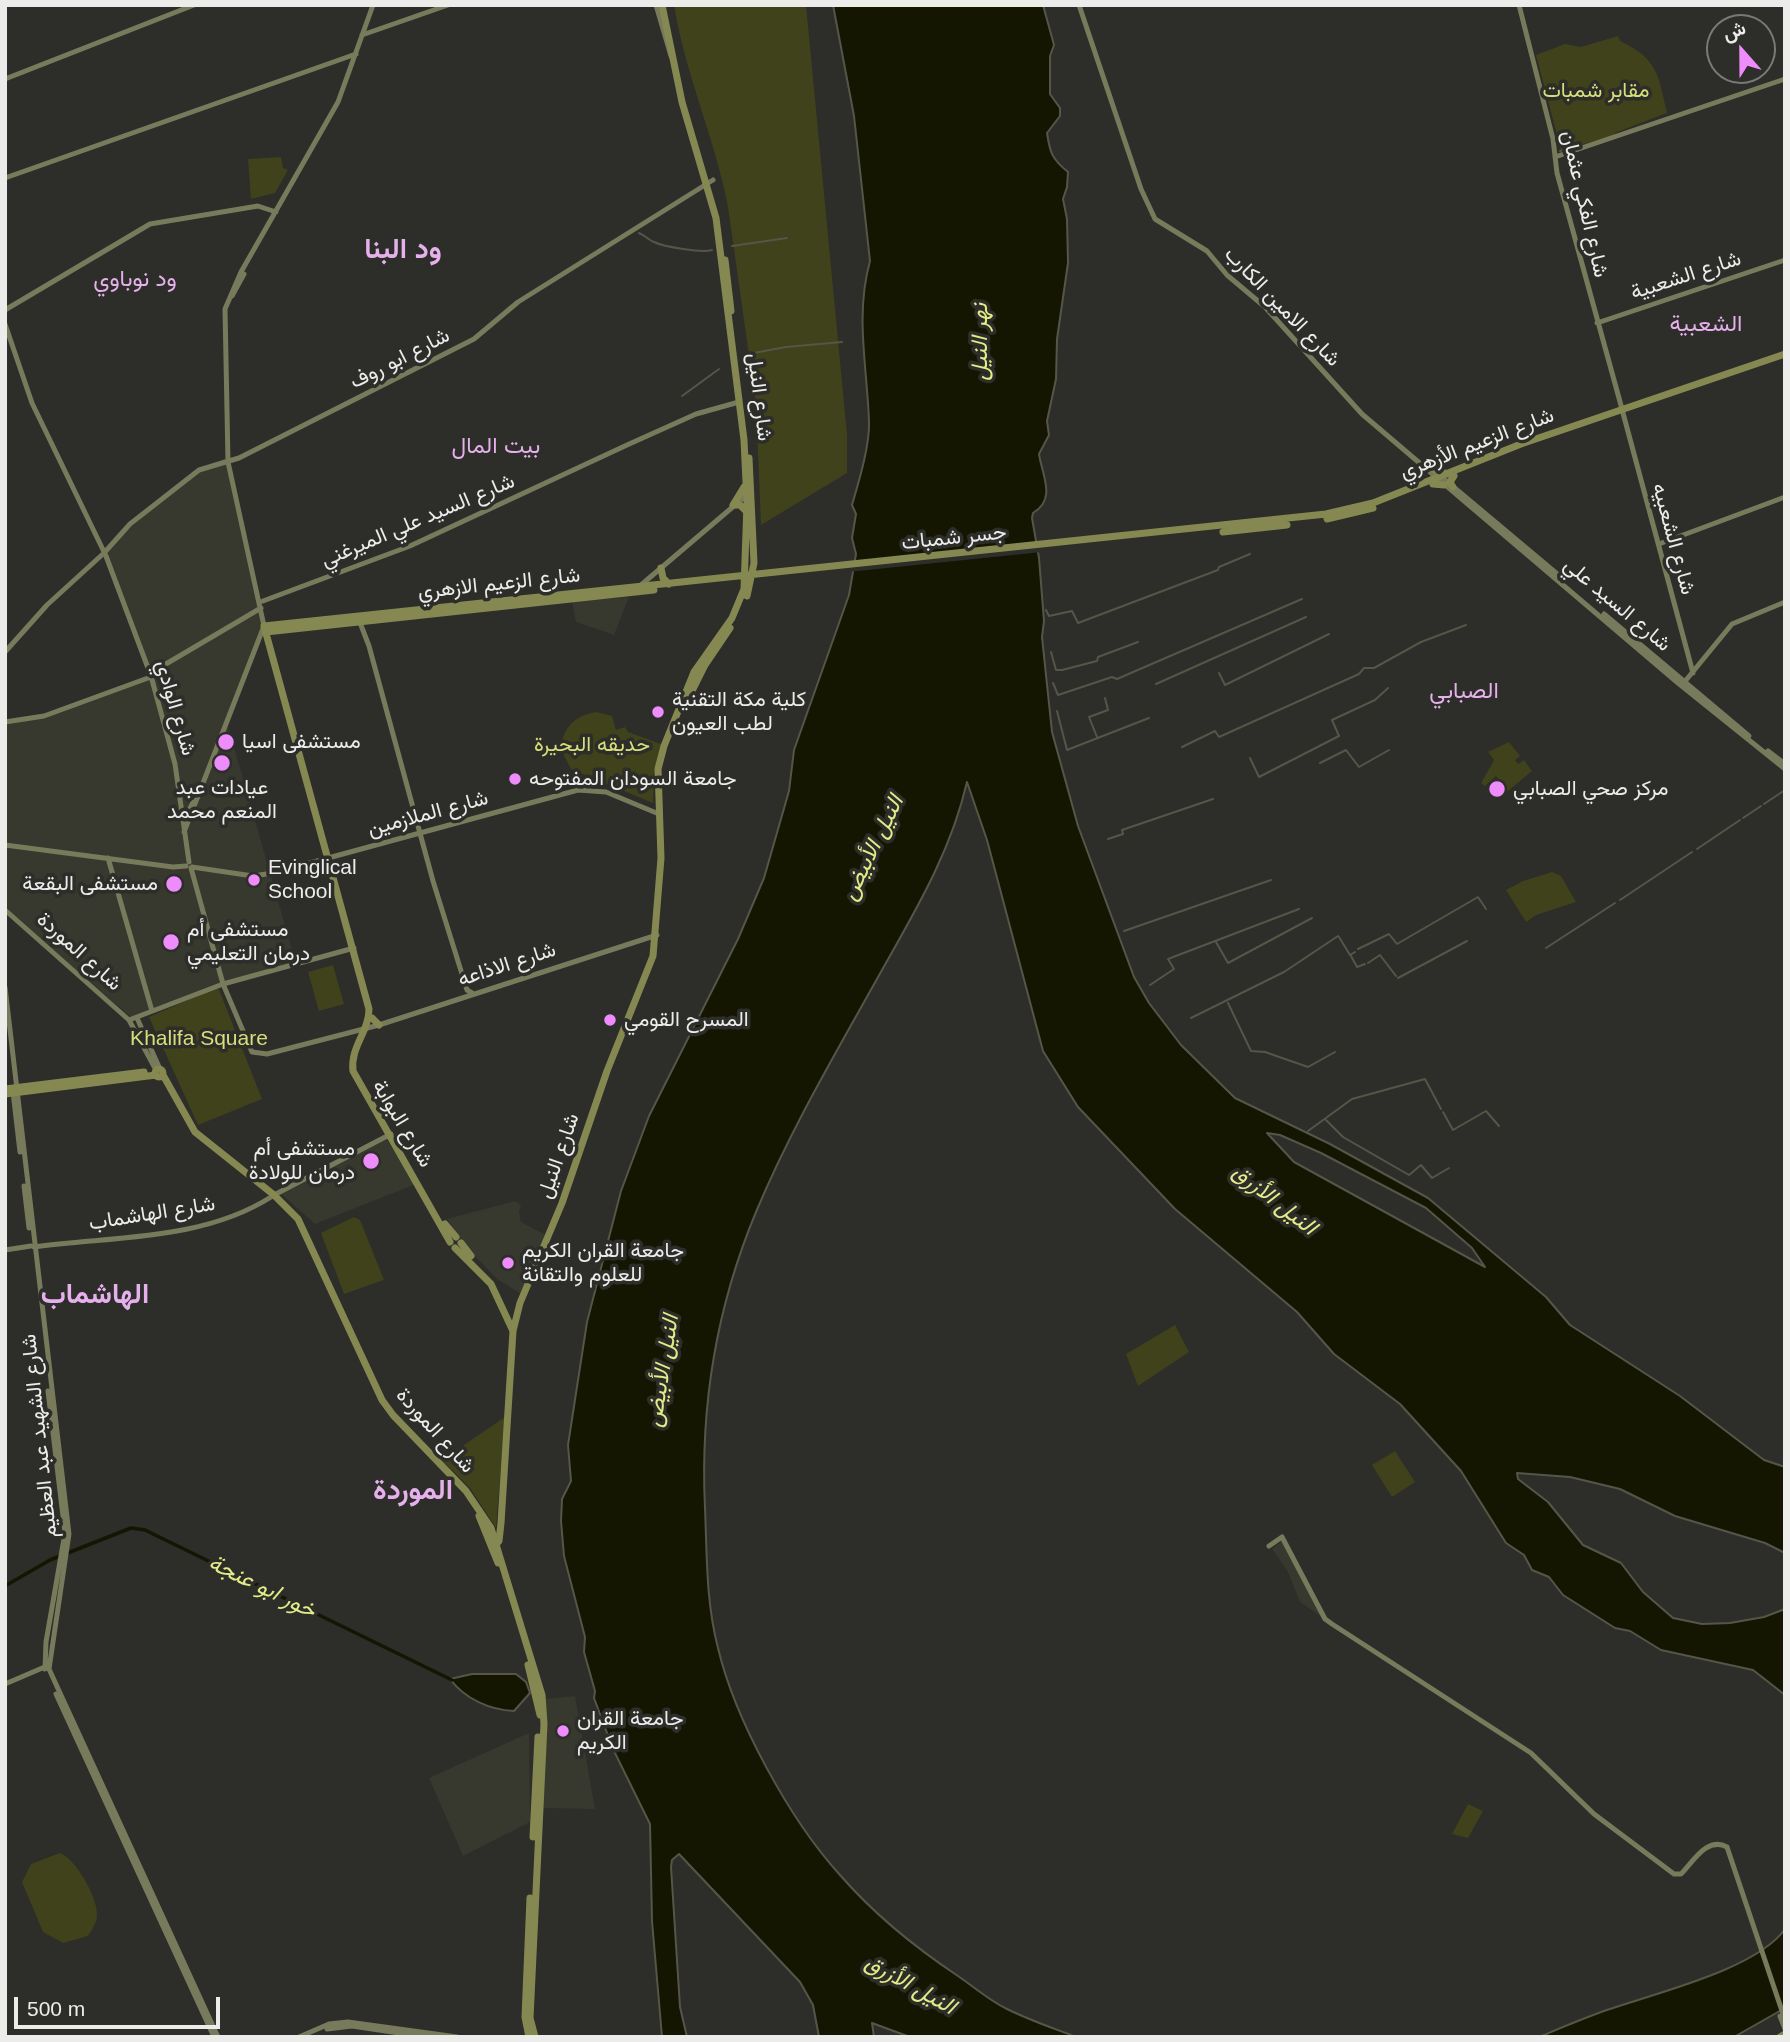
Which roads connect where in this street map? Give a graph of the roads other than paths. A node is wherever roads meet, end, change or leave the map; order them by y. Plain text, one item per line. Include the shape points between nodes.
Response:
1 (194, 5) edge
2 (374, 5) edge
3 (448, 5) edge
4 (656, 5) edge
5 (664, 5) edge
6 (1079, 5) edge
7 (1519, 5) edge
8 (364, 35) junction
9 (356, 54) junction
10 (672, 56) junction
11 (5, 79) edge
12 (1785, 79) edge
13 (1555, 157) junction
14 (5, 178) edge
15 (710, 181) junction
16 (277, 213) junction
17 (1785, 260) edge
18 (5, 310) edge
19 (1597, 323) junction
20 (5, 324) edge
21 (1785, 357) edge
22 (739, 402) junction
23 (1622, 411) junction
24 (229, 461) junction
25 (1427, 468) junction
26 (1443, 480) junction
27 (745, 482) junction
28 (1419, 486) junction
29 (1453, 487) joint
30 (749, 494) junction
31 (1785, 497) edge
32 (733, 505) junction
33 (747, 512) junction
34 (1174, 534) junction
35 (1659, 544) junction
36 (103, 555) junction
37 (661, 568) junction
38 (737, 580) junction
39 (670, 584) junction
40 (640, 587) junction
41 (559, 598) junction
42 (1785, 602) edge
43 (262, 604) junction
44 (361, 619) junction
45 (267, 628) junction
46 (5, 652) edge
47 (151, 676) junction
48 (1687, 682) junction
49 (5, 722) edge
50 (1785, 766) edge
51 (659, 778) junction
52 (181, 803) junction
53 (192, 804) junction
54 (659, 814) junction
55 (183, 824) junction
56 (417, 831) junction
57 (184, 832) junction
58 (5, 845) edge
59 (108, 858) junction
60 (329, 858) junction
61 (189, 865) junction
62 (201, 868) junction
63 (194, 878) junction
64 (5, 910) edge
65 (657, 935) junction
66 (354, 948) junction
67 (219, 967) junction
68 (461, 973) junction
69 (223, 984) junction
70 (5, 987) edge
71 (212, 987) junction
72 (473, 993) junction
73 (461, 996) junction
74 (152, 1011) junction
75 (137, 1018) junction
76 (372, 1018) junction
77 (129, 1020) junction
78 (379, 1025) junction
79 (367, 1029) junction
80 (158, 1073) junction
81 (13, 1090) edge
82 (390, 1135) junction
83 (272, 1196) junction
84 (32, 1247) junction
85 (5, 1250) edge
86 (513, 1330) junction
87 (496, 1545) junction
88 (1269, 1546) dead end
89 (46, 1666) junction
90 (5, 1684) edge
91 (1731, 1857) junction
92 (1785, 2020) edge
93 (1785, 2031) edge
94 (530, 2036) edge
95 (216, 2037) edge
96 (299, 2037) edge
97 (308, 2037) edge
98 (426, 2037) edge
99 (457, 2037) edge
100 (1780, 2037) edge

1 - 11 street
2 - 8 street
3 - 8 street
4 - 10 street
5 - 10 main road, شارع النيل
5 - 15 main road, شارع النيل
6 - 25 street, شارع الامين الكارب via 1150,214 1206,251 1265,307 1349,402
7 - 13 street, شارع الفكي عثمان
8 - 9 street
9 - 14 street
9 - 16 street via 338,102
10 - 15 main road, شارع النيل via 682,102
12 - 13 street
13 - 19 street, شارع الفكي عثمان
15 - 22 main road, شارع النيل
15 - 24 street, شارع ابو روف via 518,302 474,339
15 - 30 main road, شارع النيل via 720,218 744,401
16 - 18 street via 258,206 150,224
16 - 24 street via 233,285 225,309
17 - 19 street, شارع الشعبية
19 - 23 street, شارع الفكي عثمان
20 - 36 street, شارع الوادي via 32,403
21 - 23 main road, شارع الزعيم الأزهري
22 - 27 main road, شارع النيل
22 - 43 street, شارع السيد علي الميرغني via 702,412 410,546
23 - 26 main road, شارع الزعيم الأزهري
23 - 35 street, شارع الشعبيه
24 - 36 street, شارع ابو روف via 196,473 131,524
24 - 43 street
25 - 26 main road
25 - 26 street, شارع الامين الكارب
25 - 28 main road via 1427,478
26 - 28 main road, شارع الزعيم الأزهري
26 - 29 main road
26 - 34 main road, شارع الزعيم الأزهري via 1338,517
26 - 48 street, شارع السيد علي
27 - 30 main road, شارع النيل
27 - 32 main road
28 - 34 main road, شارع الزعيم الأزهري via 1326,514
29 - 48 street, شارع السيد علي
30 - 32 street
30 - 33 main road, شارع النيل
30 - 51 main road, شارع النيل via 754,563 745,602 700,674 668,745
31 - 35 street
32 - 33 main road
32 - 37 street
33 - 51 main road, شارع النيل via 741,600 694,672 664,746
34 - 38 main road, جسر شمبات
35 - 48 street, شارع الشعبيه
36 - 46 street, شارع ابو روف via 47,605
36 - 47 street, شارع الوادي
37 - 39 main road
37 - 40 street
38 - 39 main road, شارع الزعيم الازهري
38 - 41 main road, شارع الزعيم الازهري
39 - 40 main road, شارع الزعيم الازهري
40 - 41 main road, شارع الزعيم الازهري
41 - 44 main road, شارع الزعيم الازهري
41 - 44 main road, شارع الزعيم الازهري via 437,606
42 - 48 street via 1732,624
43 - 45 street
43 - 47 street, شارع السيد علي الميرغني
44 - 45 main road, شارع الزعيم الازهري
44 - 45 main road, شارع الزعيم الازهري via 335,617
44 - 56 street
45 - 53 street via 257,641
45 - 60 main road, شارع البوابة
47 - 49 street, شارع السيد علي الميرغني via 44,716
47 - 52 street, شارع الوادي
48 - 50 street, شارع السيد علي
51 - 54 main road, شارع النيل
52 - 53 street
52 - 55 street, شارع الوادي
53 - 55 street
53 - 57 street
54 - 56 street, شارع الملازمين via 606,792 584,789
54 - 65 main road, شارع النيل
55 - 57 street, شارع الوادي
56 - 60 street, شارع الملازمين
56 - 68 street
57 - 61 street, شارع الوادي
58 - 59 street, شارع الملازمين
59 - 61 street, شارع الملازمين
59 - 74 street
60 - 62 street, شارع الملازمين via 257,876
60 - 66 main road, شارع البوابة
61 - 62 street, شارع الملازمين
61 - 63 street
61 - 63 street, شارع الوادي
62 - 63 street
63 - 67 street, شارع الوادي
64 - 77 street, شارع الموردة
65 - 72 street, شارع الاذاعه
65 - 86 main road, شارع النيل
66 - 69 street
66 - 76 main road, شارع البوابة
66 - 79 main road, شارع البوابة via 369,1009
67 - 69 street, شارع الوادي
67 - 71 street
68 - 72 street via 467,990
68 - 73 street
69 - 71 street
69 - 79 street, شارع الاذاعه via 254,1054
70 - 81 street, شارع الشهيد عبد العظيم
71 - 74 street
72 - 73 street, شارع الاذاعه
73 - 78 street, شارع الاذاعه
74 - 75 street
75 - 77 street
75 - 80 street
76 - 78 main road
76 - 79 main road, شارع البوابة
77 - 80 street
78 - 79 street, شارع الاذاعه
79 - 82 main road, شارع البوابة via 356,1067
80 - 81 main road
80 - 83 main road, شارع الموردة via 188,1131
81 - 84 street, شارع الشهيد عبد العظيم
82 - 83 street, شارع الهاشماب
82 - 86 main road, شارع البوابة via 455,1243 491,1284
83 - 84 street, شارع الهاشماب via 200,1227
83 - 87 main road, شارع الموردة via 305,1231 388,1410 470,1496
84 - 85 street, شارع الهاشماب
84 - 89 street, شارع الشهيد عبد العظيم via 66,1546
86 - 87 main road, شارع النيل
87 - 94 main road, شارع الموردة via 544,1724
88 - 91 street via 1283,1539 1325,1619 1531,1753 1594,1814 1670,1871 1681,1874 1703,1851 1720,1844
89 - 90 street
89 - 95 street, شارع الشهيد عبد العظيم
91 - 92 street
91 - 93 street
93 - 100 main road
96 - 99 street via 348,2022
97 - 98 street via 352,2026

